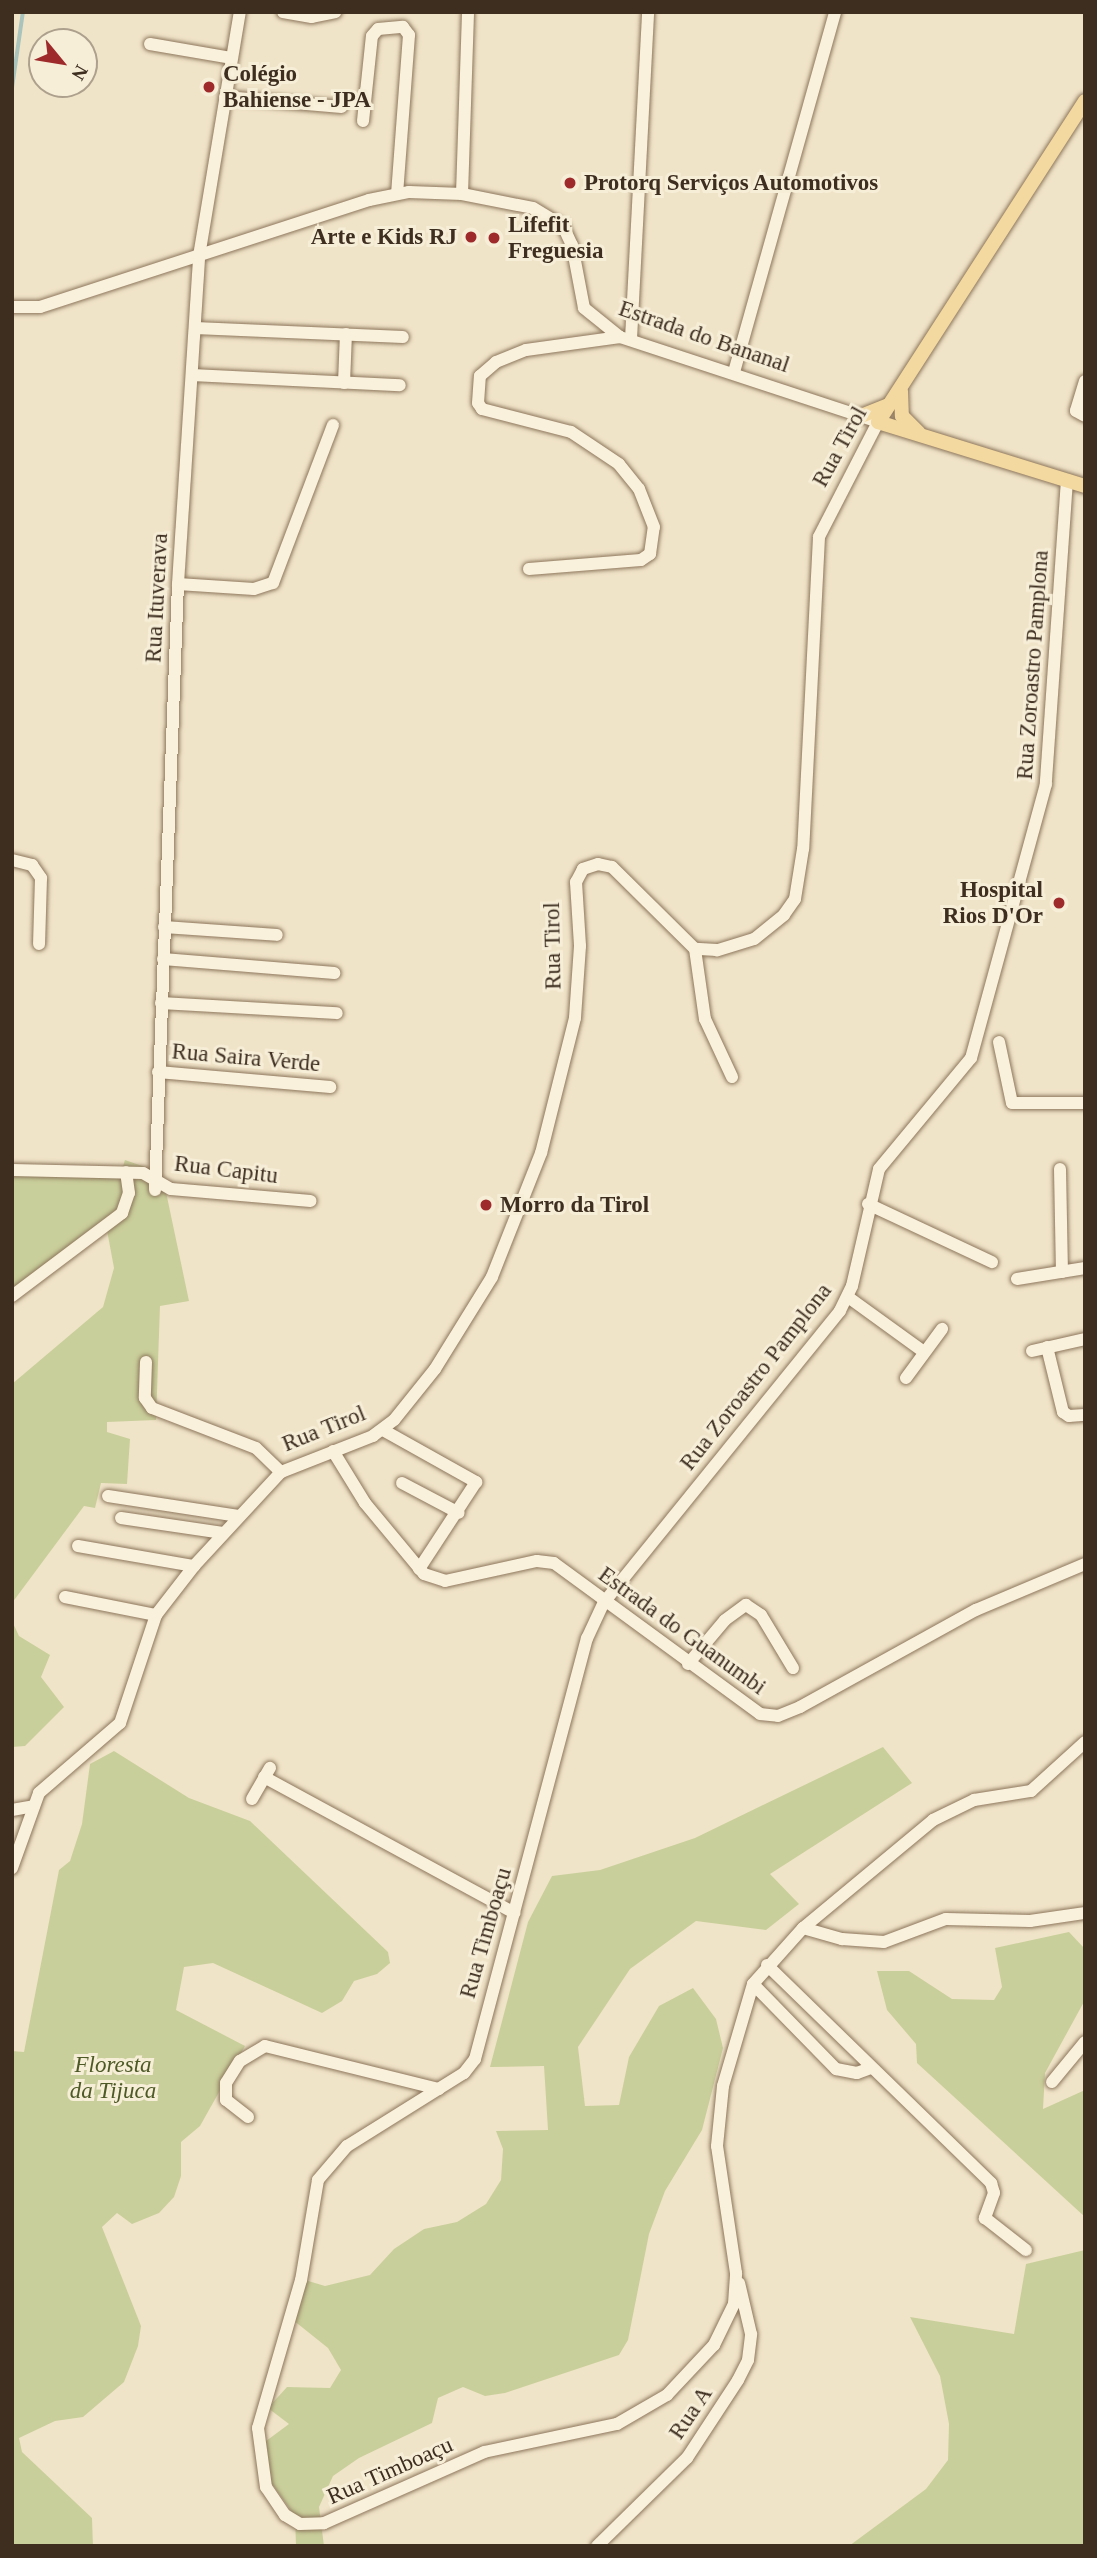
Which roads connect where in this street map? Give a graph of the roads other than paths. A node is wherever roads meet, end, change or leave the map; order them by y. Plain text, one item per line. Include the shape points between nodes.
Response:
1 (240, 12) edge
2 (283, 12) edge
3 (335, 12) edge
4 (468, 12) edge
5 (648, 12) edge
6 (835, 12) edge
7 (150, 44) dead end
8 (231, 58) junction
9 (225, 97) junction
10 (1085, 101) edge
11 (342, 107) dead end
12 (363, 121) dead end
13 (397, 193) junction
14 (462, 194) junction
15 (199, 256) junction
16 (12, 307) edge
17 (195, 328) junction
18 (346, 334) junction
19 (403, 337) dead end
20 (626, 338) junction
21 (734, 372) junction
22 (192, 375) junction
23 (1085, 381) edge
24 (344, 383) junction
25 (400, 385) dead end
26 (902, 387) junction
27 (890, 404) junction
28 (862, 416) junction
29 (1085, 416) edge
30 (878, 422) junction
31 (333, 425) dead end
32 (923, 436) junction
33 (1066, 480) junction
34 (1085, 486) edge
35 (529, 569) dead end
36 (178, 584) junction
37 (12, 860) edge
38 (164, 927) junction
39 (276, 935) dead end
40 (39, 943) dead end
41 (695, 949) junction
42 (163, 959) junction
43 (334, 973) dead end
44 (161, 1003) junction
45 (337, 1013) dead end
46 (999, 1042) dead end
47 (158, 1072) junction
48 (732, 1077) dead end
49 (330, 1087) dead end
50 (1085, 1103) edge
51 (1060, 1169) dead end
52 (12, 1170) edge
53 (126, 1172) junction
54 (155, 1185) junction
55 (310, 1201) dead end
56 (868, 1204) junction
57 (992, 1262) dead end
58 (1085, 1268) edge
59 (1062, 1272) junction
60 (1017, 1279) dead end
61 (12, 1296) edge
62 (848, 1297) junction
63 (942, 1329) dead end
64 (1085, 1339) edge
65 (1047, 1348) junction
66 (1032, 1351) dead end
67 (924, 1352) junction
68 (146, 1362) dead end
69 (906, 1378) dead end
70 (1085, 1415) edge
71 (383, 1430) junction
72 (332, 1451) junction
73 (281, 1472) junction
74 (402, 1483) dead end
75 (108, 1496) dead end
76 (459, 1513) junction
77 (238, 1516) junction
78 (121, 1518) dead end
79 (223, 1533) junction
80 (78, 1546) dead end
81 (1085, 1564) edge
82 (194, 1566) junction
83 (419, 1569) junction
84 (65, 1597) dead end
85 (604, 1602) junction
86 (156, 1615) junction
87 (688, 1664) junction
88 (793, 1668) dead end
89 (1085, 1742) edge
90 (252, 1799) dead end
91 (34, 1807) junction
92 (12, 1810) edge
93 (12, 1867) edge
94 (514, 1913) junction
95 (1085, 1913) edge
96 (803, 1928) junction
97 (767, 1965) junction
98 (753, 1984) junction
99 (1085, 2042) edge
100 (871, 2068) junction
101 (1052, 2081) dead end
102 (439, 2089) junction
103 (248, 2117) dead end
104 (1026, 2250) dead end
105 (736, 2273) junction
106 (597, 2546) edge

1 - 8 street, Rua Ituverava
2 - 3 street via 312,17
4 - 14 street
5 - 20 street
6 - 21 street
7 - 8 street
8 - 9 street, Rua Ituverava
9 - 11 street
9 - 15 street, Rua Ituverava
10 - 26 main road, Rua Tirol
12 - 13 street via 372,36 378,29 403,27 409,35
13 - 14 street, Estrada do Bananal
13 - 15 street, Estrada do Bananal
14 - 20 street, Estrada do Bananal via 533,208 563,226 572,245 584,309
15 - 16 street, Estrada do Bananal via 40,307
15 - 17 street, Rua Ituverava
17 - 18 street
17 - 22 street, Rua Ituverava
18 - 19 street
18 - 24 street
20 - 21 street, Estrada do Bananal
20 - 35 street via 526,350 496,362 480,376 478,403 482,409 571,432 604,452 639,489 654,527 650,554 641,560
21 - 28 street, Estrada do Bananal
22 - 24 street
22 - 36 street, Rua Ituverava
23 - 29 street via 1076,411
24 - 25 street
26 - 27 main road, Rua Tirol
26 - 32 main road via 902,416
27 - 28 main road
27 - 30 main road, Rua Tirol
28 - 30 street, Estrada do Bananal
30 - 32 main road, Estrada do Bananal
30 - 41 street, Rua Tirol via 819,537 803,849 795,899 784,915 754,939 717,950
31 - 36 street via 273,583 254,589
32 - 33 main road, Estrada do Bananal
33 - 34 main road, Estrada do Bananal
33 - 56 street, Rua Zoroastro Pamplona via 1046,784 971,1058 879,1170
36 - 38 street, Rua Ituverava
37 - 40 street via 32,865 41,878
38 - 39 street
38 - 42 street, Rua Ituverava
41 - 48 street via 705,1019
41 - 71 street, Rua Tirol via 612,867 591,865 579,876 575,894 580,976 575,1018 541,1153 520,1213 467,1320 435,1369
42 - 43 street
42 - 44 street, Rua Ituverava
44 - 45 street
44 - 47 street, Rua Ituverava
46 - 50 street via 1012,1103
47 - 49 street, Rua Saira Verde
47 - 54 street, Rua Ituverava
51 - 59 street
52 - 53 street, Rua Capitu
53 - 54 street, Rua Capitu via 143,1173
53 - 61 street via 129,1193 122,1213
54 - 55 street, Rua Capitu
56 - 57 street
56 - 62 street, Rua Zoroastro Pamplona
58 - 59 street
59 - 60 street
62 - 67 street
62 - 85 street, Rua Zoroastro Pamplona
63 - 67 street
64 - 65 street
65 - 66 street
65 - 70 street via 1063,1412
67 - 69 street
68 - 73 street via 145,1398 152,1408 256,1448
71 - 72 street, Rua Tirol
71 - 76 street via 476,1482
72 - 73 street, Rua Tirol
72 - 83 street via 365,1503
73 - 77 street, Rua Tirol
74 - 76 street
75 - 77 street
76 - 83 street
77 - 79 street, Rua Tirol
78 - 79 street
79 - 82 street, Rua Tirol
80 - 82 street
81 - 87 street, Estrada do Guanumbi via 976,1610 778,1716 760,1714
82 - 86 street, Rua Tirol
83 - 85 street, Estrada do Guanumbi via 445,1581 547,1562
84 - 86 street
85 - 87 street, Estrada do Guanumbi
85 - 94 street, Rua Timboaçu via 587,1638
86 - 91 street, Rua Tirol via 120,1723 48,1783
87 - 88 street via 737,1608 746,1605 761,1615
89 - 96 street, Rua Timboaçu via 1031,1791 974,1800 933,1820
90 - 94 street via 267,1773
91 - 92 street
91 - 93 street, Rua Tirol
94 - 102 street, Rua Timboaçu via 475,2059
95 - 96 street via 1030,1922 946,1919 884,1942 842,1939
96 - 97 street, Rua Timboaçu
97 - 98 street, Rua Timboaçu
97 - 100 street
98 - 100 street via 836,2068 857,2073
98 - 105 street, Rua Timboaçu via 723,2086 717,2146
99 - 101 street
100 - 104 street via 991,2183 994,2193 985,2218
102 - 103 street via 265,2046 240,2061 226,2083 226,2100
102 - 105 street, Rua Timboaçu via 347,2146 325,2168 312,2198 301,2280 258,2428 266,2487 285,2515 300,2524 340,2518 484,2452 585,2433 640,2412 667,2395 714,2345 734,2304
105 - 106 street, Rua A via 751,2334 748,2360 738,2380 687,2458

